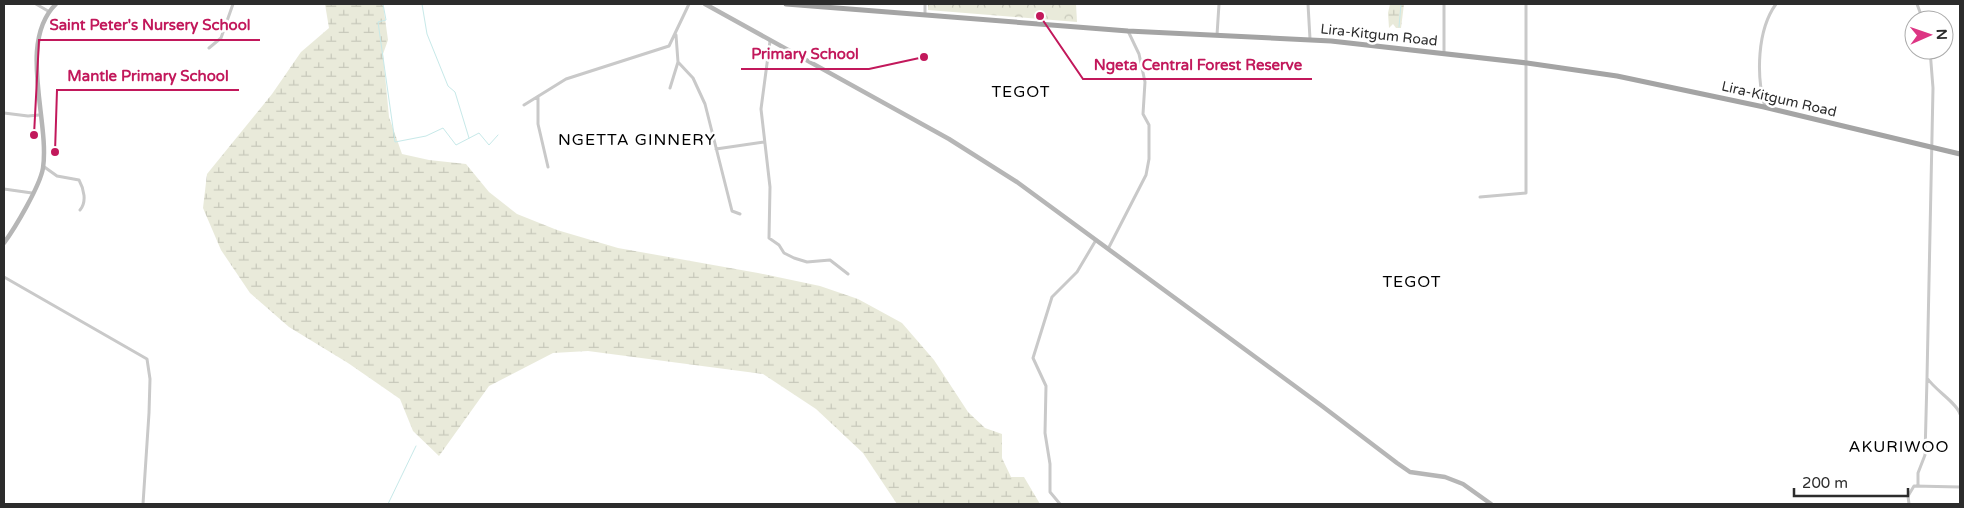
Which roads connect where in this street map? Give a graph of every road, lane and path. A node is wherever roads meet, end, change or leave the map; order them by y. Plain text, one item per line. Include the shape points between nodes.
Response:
1 (36, 4) edge
2 (56, 4) edge
3 (233, 4) edge
4 (689, 4) edge
5 (705, 4) edge
6 (786, 4) edge
7 (925, 4) edge
8 (1219, 4) edge
9 (1308, 4) edge
10 (1444, 4) edge
11 (1526, 4) edge
12 (1776, 4) edge
13 (48, 11) junction
14 (925, 15) junction
15 (1128, 31) junction
16 (676, 32) junction
17 (1216, 36) junction
18 (1310, 40) junction
19 (770, 41) junction
20 (209, 48) dead end
21 (1444, 54) junction
22 (1931, 60) edge
23 (678, 62) junction
24 (1527, 63) junction
25 (670, 88) dead end
26 (538, 97) junction
27 (524, 105) dead end
28 (1766, 107) junction
29 (4, 113) edge
30 (39, 115) junction
31 (764, 142) junction
32 (1930, 146) junction
33 (716, 150) junction
34 (1960, 154) edge
35 (42, 165) junction
36 (548, 167) dead end
37 (4, 189) edge
38 (32, 193) junction
39 (1480, 197) dead end
40 (80, 210) dead end
41 (740, 214) dead end
42 (1096, 240) junction
43 (4, 243) edge
44 (1108, 249) junction
45 (848, 274) dead end
46 (4, 278) edge
47 (1927, 378) junction
48 (1960, 414) edge
49 (1918, 486) junction
50 (1960, 487) edge
51 (143, 504) edge
52 (1060, 504) edge
53 (1491, 504) edge
54 (1909, 504) edge

1 - 13 street
2 - 13 main road
3 - 20 street via 221,38
4 - 16 street
5 - 19 main road
6 - 14 main road, Lira-Kitgum Road
7 - 14 street
8 - 17 street
9 - 18 street
10 - 21 street
11 - 24 street
12 - 28 street via 1769,16 1763,40 1761,76
13 - 30 main road via 38,38
14 - 15 main road, Lira-Kitgum Road
15 - 17 main road, Lira-Kitgum Road
15 - 44 street via 1139,54 1145,82 1143,114 1149,125 1149,159 1146,175
16 - 23 street
16 - 26 street via 665,48 566,78
17 - 18 main road, Lira-Kitgum Road
18 - 21 main road, Lira-Kitgum Road
19 - 31 street via 761,109
19 - 42 main road via 949,139
21 - 24 main road, Lira-Kitgum Road
22 - 32 street
23 - 25 street
23 - 33 street via 697,86 705,104
24 - 28 main road, Lira-Kitgum Road via 1617,76
24 - 39 street via 1526,192
26 - 27 street
26 - 36 street via 538,124
28 - 32 main road, Lira-Kitgum Road
29 - 30 street
30 - 35 main road
31 - 33 street
31 - 45 street via 770,187 769,238 794,258 807,262 830,260
32 - 34 main road, Lira-Kitgum Road
32 - 47 street
33 - 41 street via 732,211
35 - 38 main road
35 - 40 street via 57,176 79,180 84,202
37 - 38 street
38 - 43 main road
42 - 44 main road
42 - 52 street via 1076,272 1052,298 1033,358 1046,386 1045,433 1050,492
44 - 53 main road via 1410,472 1445,477 1463,484
46 - 51 street via 147,359 150,379
47 - 48 street
47 - 49 street via 1925,455 1919,470
49 - 50 street
49 - 54 street via 1910,490

